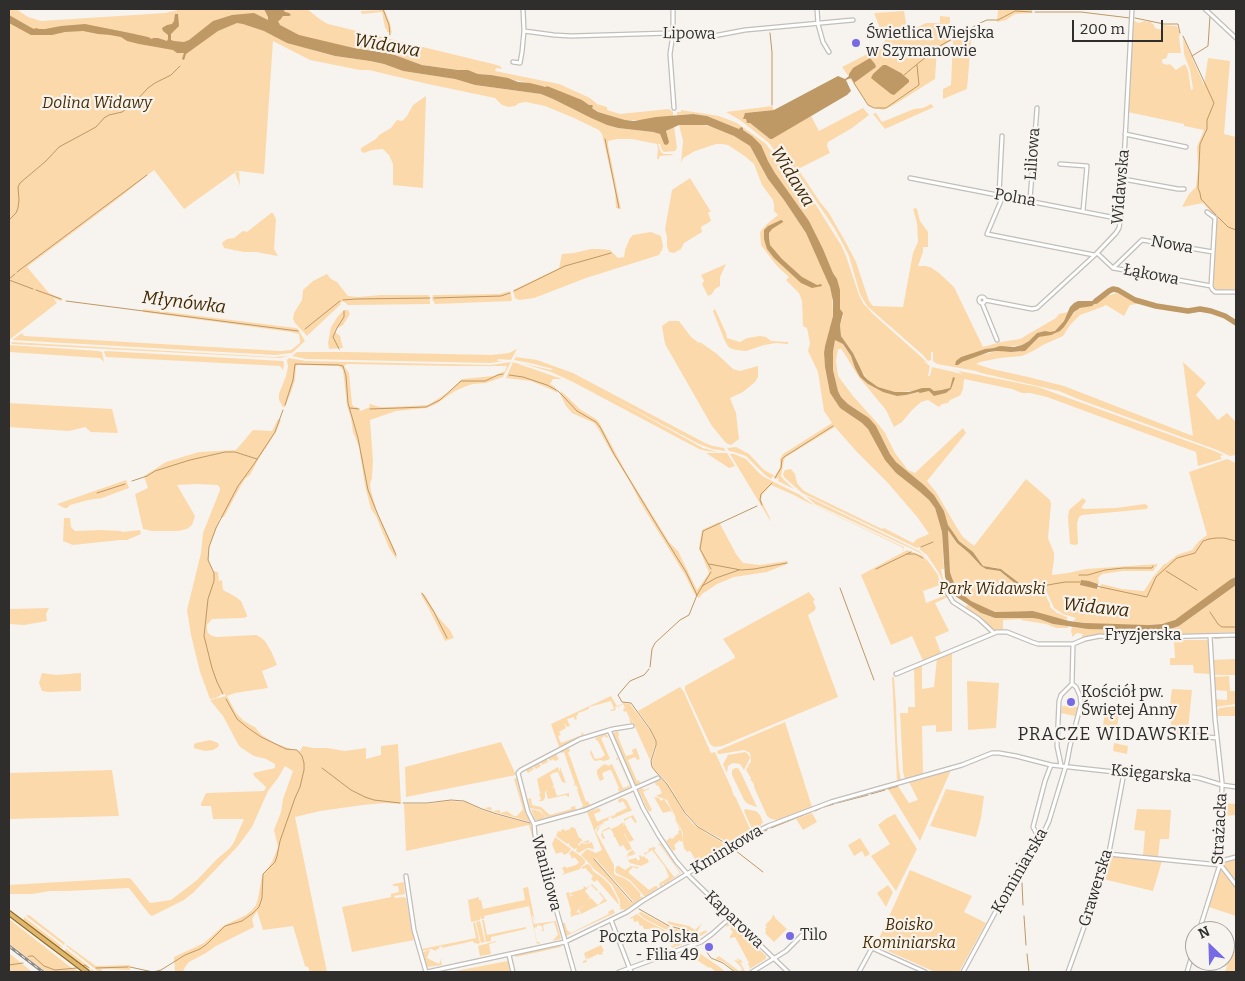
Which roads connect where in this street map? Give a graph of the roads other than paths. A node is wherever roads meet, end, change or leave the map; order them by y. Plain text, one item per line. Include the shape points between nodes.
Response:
1 (523, 9) edge
2 (673, 9) edge
3 (818, 9) edge
4 (1132, 9) edge
5 (1205, 9) edge
6 (853, 20) dead end
7 (818, 24) junction
8 (524, 30) junction
9 (673, 34) junction
10 (1236, 38) edge
11 (829, 52) dead end
12 (513, 62) dead end
13 (674, 108) dead end
14 (1037, 108) dead end
15 (1125, 134) junction
16 (1002, 136) dead end
17 (1186, 147) dead end
18 (1060, 164) dead end
19 (910, 178) dead end
20 (1123, 179) junction
21 (1184, 189) dead end
22 (1001, 195) junction
23 (1030, 200) junction
24 (1083, 211) junction
25 (1207, 212) dead end
26 (1121, 219) junction
27 (1213, 252) junction
28 (1096, 254) junction
29 (1113, 268) junction
30 (1211, 286) junction
31 (1236, 292) edge
32 (997, 340) dead end
33 (942, 584) dead end
34 (994, 633) junction
35 (1236, 635) edge
36 (1210, 636) junction
37 (1073, 644) junction
38 (896, 674) dead end
39 (1072, 684) junction
40 (632, 726) dead end
41 (609, 730) junction
42 (1188, 735) dead end
43 (1217, 738) junction
44 (1061, 765) junction
45 (1050, 766) junction
46 (1066, 766) junction
47 (1124, 773) junction
48 (658, 778) dead end
49 (1222, 785) junction
50 (1236, 787) edge
51 (634, 789) junction
52 (534, 824) junction
53 (1040, 840) junction
54 (1108, 854) junction
55 (1236, 857) edge
56 (1221, 863) junction
57 (687, 874) junction
58 (406, 876) dead end
59 (1236, 885) edge
60 (9, 913) edge
61 (731, 917) junction
62 (611, 920) junction
63 (1202, 921) edge
64 (802, 936) dead end
65 (565, 942) junction
66 (509, 955) junction
67 (774, 959) junction
68 (630, 970) edge
69 (87, 972) edge
70 (427, 972) edge
71 (514, 972) edge
72 (574, 972) edge
73 (619, 972) edge
74 (752, 972) edge
75 (788, 972) edge
76 (859, 972) edge
77 (925, 972) edge
78 (963, 972) edge
79 (1068, 972) edge

1 - 8 street
2 - 9 street
3 - 7 street
4 - 15 street, Widawska
5 - 10 street
6 - 7 street, Lipowa
7 - 9 street, Lipowa via 745,30 708,37
7 - 11 street
8 - 9 street, Lipowa via 571,36
8 - 12 street via 520,63
9 - 13 street via 670,54
14 - 23 street, Liliowa
15 - 17 street
15 - 20 street, Widawska
16 - 22 street
18 - 24 street via 1087,166
19 - 22 street, Polna
20 - 21 street
20 - 26 street, Widawska
22 - 23 street, Polna
22 - 28 street via 987,234
23 - 24 street, Polna
24 - 26 street, Polna
25 - 27 street via 1215,218
26 - 28 street, Widawska via 1116,234
27 - 29 street, Nowa via 1143,239
27 - 30 street
28 - 29 street, Łąkowa
28 - 32 street, Widawska via 1035,309 983,301
29 - 30 street, Łąkowa
30 - 31 street, Łąkowa via 1215,292
33 - 34 street via 953,602
34 - 37 street, Fryzjerska via 1006,632 1035,643
34 - 38 street
35 - 36 street, Fryzjerska
36 - 37 street, Fryzjerska via 1131,639 1100,636
36 - 43 street, Strażacka
37 - 39 street
39 - 44 street via 1059,701 1057,746
39 - 46 street, Kominiarska via 1080,696 1080,704
40 - 41 street
41 - 51 street, Kaparowa
41 - 52 street, Waniliowa via 569,744 521,770 518,774
42 - 43 street
43 - 49 street, Strażacka
44 - 45 street, Kminkowa
44 - 46 street, Kminkowa
45 - 53 street via 1033,827
45 - 57 street, Kminkowa via 992,753 962,765 831,802 777,822 733,843
46 - 47 street, Księgarska
46 - 53 street, Kominiarska
47 - 49 street, Księgarska via 1179,775
47 - 54 street, Grawerska
48 - 51 street
49 - 50 street, Księgarska
49 - 56 street, Strażacka
51 - 52 street via 585,810
51 - 57 street, Kaparowa via 659,836
52 - 65 street, Waniliowa
53 - 78 street, Kominiarska via 1022,860
54 - 56 street
54 - 79 street, Grawerska
55 - 56 street
56 - 59 street
56 - 63 street, Strażacka
57 - 61 street, Kaparowa
57 - 62 street, Kminkowa
58 - 70 street via 414,930
60 - 69 main road
61 - 67 street, Kaparowa
61 - 68 street via 704,940
62 - 65 street, Kminkowa
62 - 68 street
64 - 67 street
65 - 66 street, Kminkowa
65 - 72 street, Waniliowa
66 - 70 street, Kminkowa
66 - 71 street
67 - 74 street
67 - 75 street, Kaparowa
68 - 73 street
76 - 77 street via 872,948

